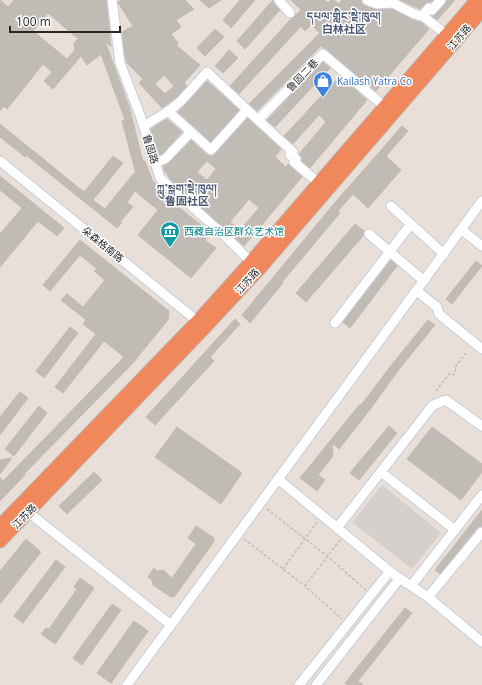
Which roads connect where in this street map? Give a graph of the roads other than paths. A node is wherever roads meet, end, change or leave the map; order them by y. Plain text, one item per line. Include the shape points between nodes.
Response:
1 (279, 0) edge
2 (367, 0) edge
3 (441, 0) edge
4 (477, 0) edge
5 (114, 1) edge
6 (482, 10) edge
7 (290, 13) dead end
8 (422, 16) junction
9 (447, 35) junction
10 (385, 107) junction
11 (168, 111) junction
12 (246, 112) junction
13 (258, 120) junction
14 (144, 126) junction
15 (191, 132) junction
16 (0, 161) edge
17 (155, 163) junction
18 (319, 183) junction
19 (482, 202) edge
20 (391, 206) dead end
21 (410, 224) junction
22 (462, 230) junction
23 (369, 234) dead end
24 (482, 246) edge
25 (389, 252) junction
26 (444, 254) junction
27 (251, 262) junction
28 (424, 281) junction
29 (417, 291) junction
30 (335, 322) dead end
31 (202, 324) junction
32 (482, 349) edge
33 (481, 424) edge
34 (381, 472) junction
35 (278, 479) junction
36 (482, 495) edge
37 (24, 509) junction
38 (0, 526) edge
39 (455, 530) junction
40 (341, 531) junction
41 (481, 536) edge
42 (0, 541) edge
43 (390, 571) junction
44 (400, 578) junction
45 (411, 586) junction
46 (428, 597) junction
47 (171, 625) junction
48 (482, 642) edge
49 (126, 685) edge
50 (299, 685) edge
51 (316, 685) edge

1 - 7 street
2 - 8 street via 377,4 393,3
3 - 8 street
4 - 9 highway, 江苏路
5 - 14 street, 鲁固路 via 120,63
6 - 31 highway, 江苏路 via 259,269
8 - 9 street
9 - 10 highway, 江苏路
10 - 13 street, 鲁固二巷 via 323,54
10 - 18 highway, 江苏路
11 - 12 street via 181,101 207,72
11 - 14 street
11 - 15 street
12 - 13 street
12 - 15 street via 211,150
13 - 18 street via 293,152 290,155 296,159 294,162
14 - 17 street, 鲁固路
15 - 17 street via 165,159
16 - 31 street, 朵森格南路
17 - 27 street, 鲁固路 via 160,178
18 - 27 highway, 江苏路
19 - 22 street
20 - 21 street
21 - 25 street
21 - 26 street
22 - 24 street
22 - 26 street
23 - 25 street
25 - 28 street
25 - 30 street
26 - 28 street
27 - 31 highway, 江苏路
28 - 29 street
29 - 32 street via 437,307 439,314
29 - 35 street
31 - 37 highway, 江苏路
33 - 34 street via 446,400 433,405
34 - 39 street
34 - 40 street
35 - 40 street
35 - 47 street
36 - 39 street
37 - 38 highway, 江苏路
37 - 42 highway, 江苏路
37 - 47 street
39 - 45 street
40 - 43 street
41 - 46 street
43 - 44 street
43 - 50 street
44 - 45 street
44 - 51 street
45 - 46 street
46 - 48 street
47 - 49 street

